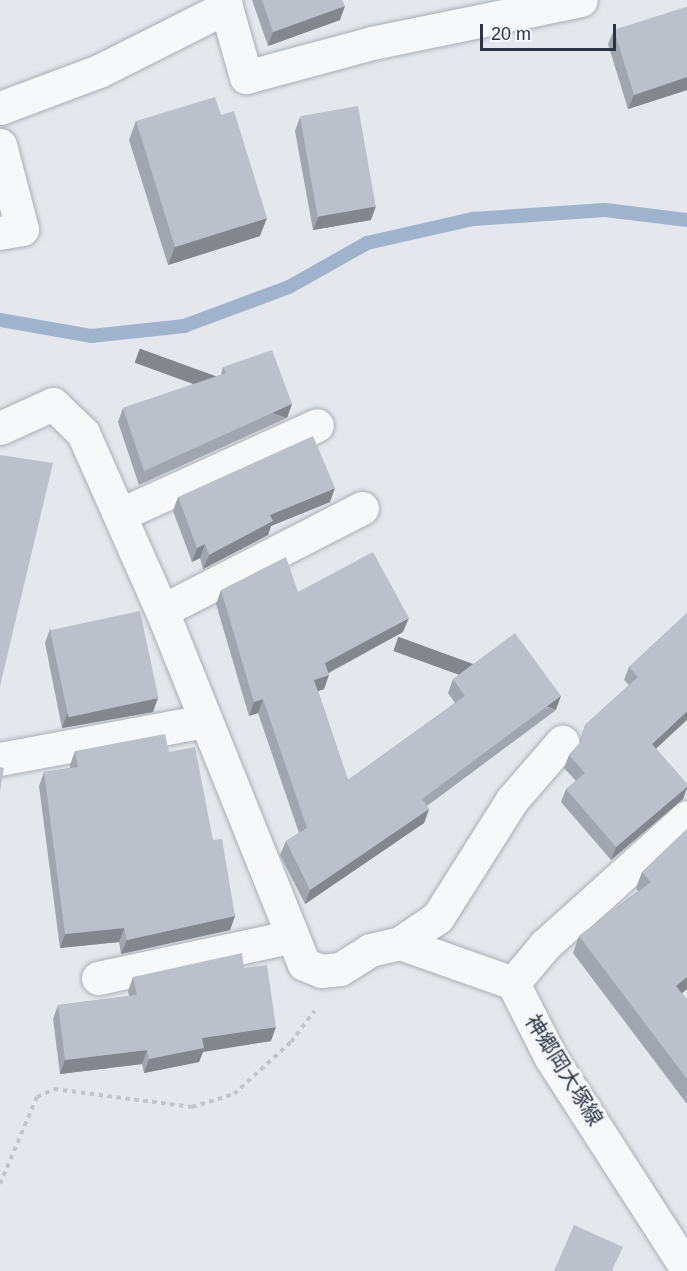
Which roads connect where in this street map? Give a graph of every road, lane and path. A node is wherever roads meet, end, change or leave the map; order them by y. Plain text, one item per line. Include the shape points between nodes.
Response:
1 (581, 0) edge
2 (225, 4) edge
3 (0, 108) edge
4 (0, 145) edge
5 (0, 233) edge
6 (317, 425) dead end
7 (0, 428) edge
8 (362, 508) dead end
9 (121, 514) junction
10 (162, 611) junction
11 (205, 721) junction
12 (562, 742) dead end
13 (0, 759) edge
14 (687, 817) edge
15 (289, 937) junction
16 (400, 944) junction
17 (321, 971) junction
18 (98, 978) dead end
19 (513, 983) junction
20 (0, 1184) edge
21 (687, 1269) edge

1 - 2 street via 372,43 246,77
2 - 3 street via 99,71
4 - 5 street via 22,229
6 - 9 street
7 - 9 street via 53,404 83,433
8 - 10 street
9 - 10 street
10 - 11 street
11 - 13 street
11 - 15 street
12 - 16 street via 512,800 438,917
14 - 19 street via 545,945
15 - 17 street via 304,964
15 - 18 street
16 - 17 street
16 - 19 street
17 - 20 path via 314,1011 291,1042 234,1094 192,1107 54,1089 37,1097
19 - 21 street, 神郷岡大塚線 via 551,1058

